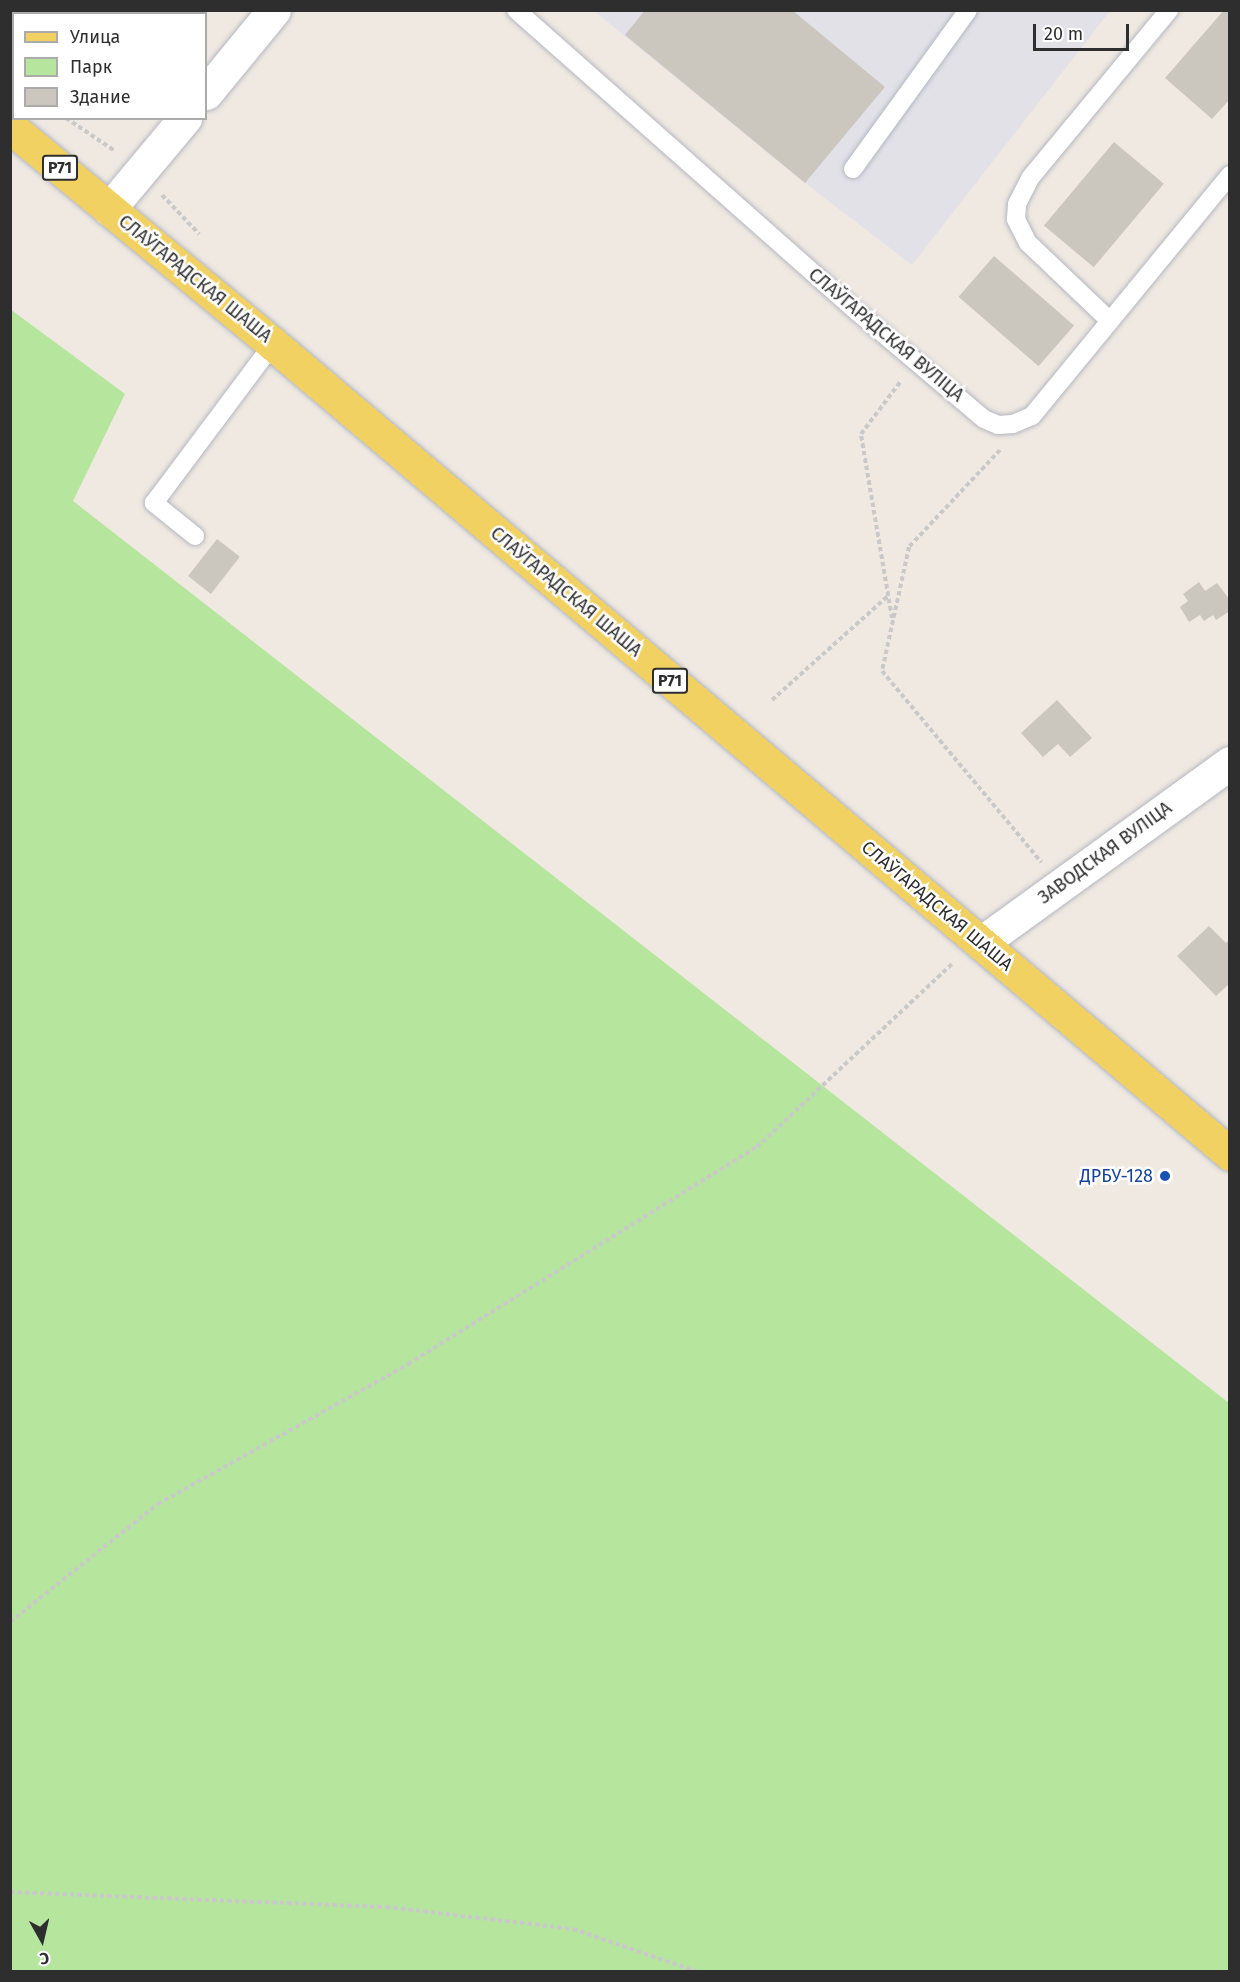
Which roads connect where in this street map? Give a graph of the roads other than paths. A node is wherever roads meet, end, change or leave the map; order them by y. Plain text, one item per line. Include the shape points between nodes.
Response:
1 (274, 10) edge
2 (516, 10) edge
3 (968, 10) edge
4 (1169, 10) edge
5 (207, 92) edge
6 (183, 120) edge
7 (10, 127) edge
8 (853, 169) dead end
9 (1230, 175) edge
10 (109, 209) junction
11 (1110, 321) junction
12 (273, 344) junction
13 (195, 536) dead end
14 (1230, 763) edge
15 (981, 943) junction
16 (1230, 1154) edge

1 - 5 street
2 - 11 lane, СЛАЎГАРАДСКАЯ ВУЛІЦА via 991,423 1006,426 1032,416
3 - 8 lane
4 - 11 lane via 1031,177 1017,204 1016,219 1028,243
6 - 10 street
7 - 10 main road, СЛАЎГАРАДСКАЯ ШАША / Р71
9 - 11 lane
10 - 12 main road, СЛАЎГАРАДСКАЯ ШАША / Р71
12 - 13 lane via 154,503
12 - 15 main road, СЛАЎГАРАДСКАЯ ШАША / Р71
14 - 15 street, ЗАВОДСКАЯ ВУЛІЦА
15 - 16 main road, СЛАЎГАРАДСКАЯ ШАША / Р71

